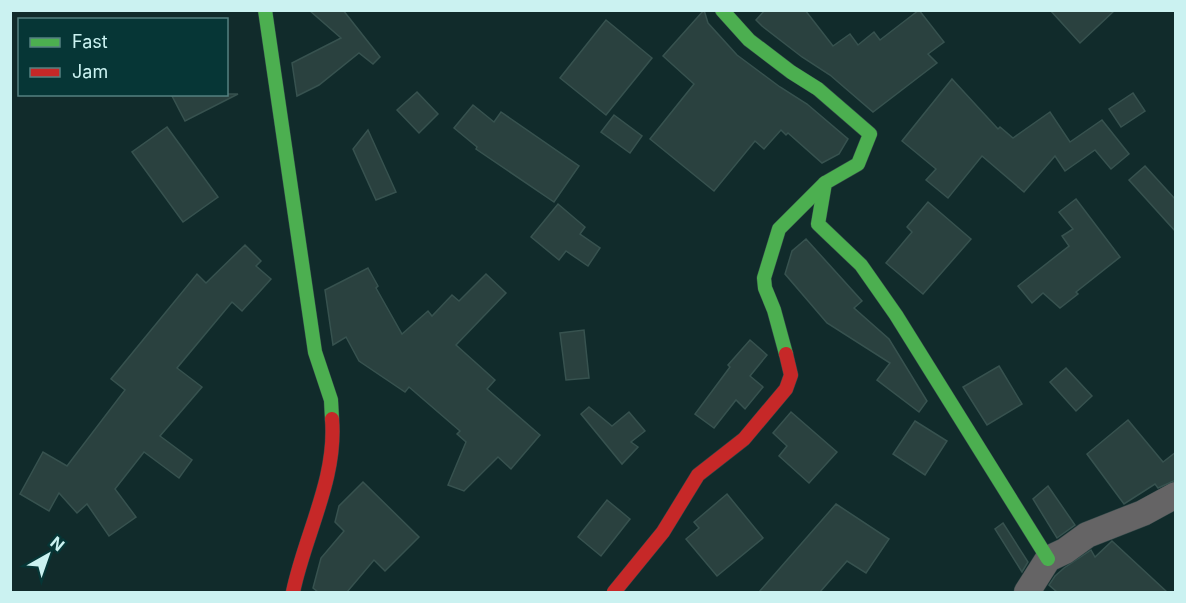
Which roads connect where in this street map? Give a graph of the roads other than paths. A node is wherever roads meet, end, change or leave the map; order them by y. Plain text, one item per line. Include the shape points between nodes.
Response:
1 (265, 10) edge
2 (722, 10) edge
3 (825, 183) junction
4 (1176, 495) edge
5 (1048, 559) junction
6 (293, 592) edge
7 (614, 592) edge
8 (1027, 592) edge

1 - 6 street via 315,352 331,400 334,441 318,514 299,563
2 - 3 street via 750,40 818,89 870,134 858,164
3 - 5 street via 818,224 861,266 896,315
3 - 7 street via 779,229 764,278 791,375 786,389 744,439 698,475 663,532
4 - 5 street via 1087,536
5 - 8 street

